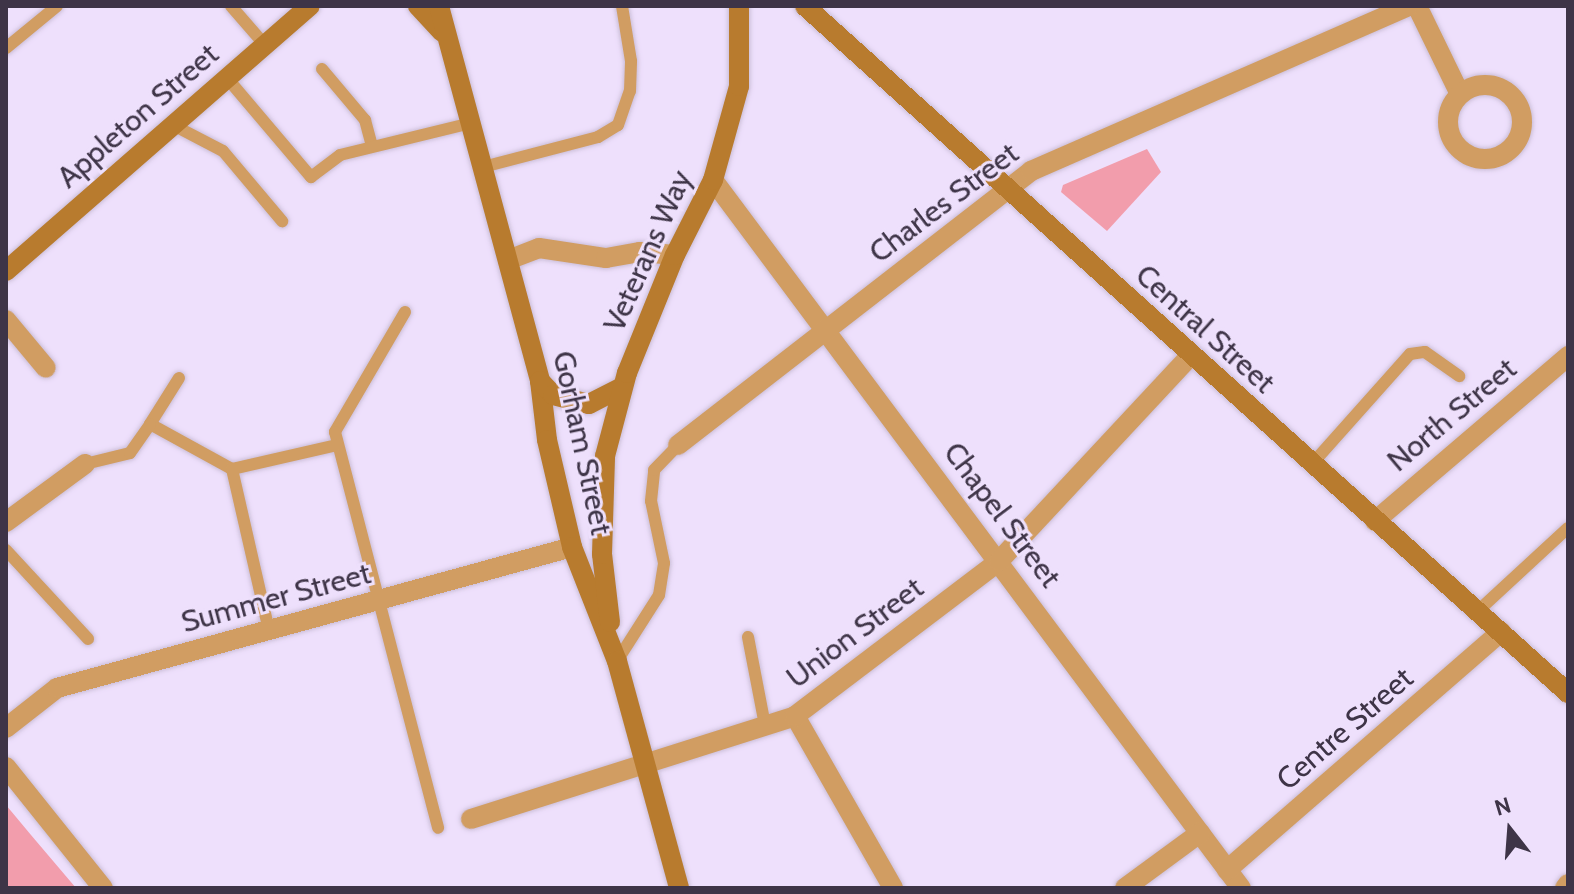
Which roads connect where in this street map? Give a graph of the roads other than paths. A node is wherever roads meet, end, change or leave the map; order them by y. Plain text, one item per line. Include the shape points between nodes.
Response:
1 (57, 6) edge
2 (231, 6) edge
3 (310, 6) edge
4 (418, 6) edge
5 (439, 6) edge
6 (622, 6) edge
7 (739, 6) edge
8 (805, 6) edge
9 (1409, 6) edge
10 (1417, 6) edge
11 (448, 42) junction
12 (265, 45) junction
13 (6, 48) edge
14 (322, 69) dead end
15 (227, 78) junction
16 (1460, 94) dead end
17 (471, 123) junction
18 (173, 125) junction
19 (372, 146) junction
20 (483, 167) junction
21 (713, 180) junction
22 (1008, 190) junction
23 (282, 221) dead end
24 (675, 255) junction
25 (508, 260) junction
26 (6, 271) edge
27 (405, 312) dead end
28 (6, 320) edge
29 (827, 329) junction
30 (1190, 356) junction
31 (1565, 366) edge
32 (46, 368) dead end
33 (1459, 376) dead end
34 (179, 378) dead end
35 (540, 381) junction
36 (622, 387) junction
37 (150, 424) junction
38 (337, 445) junction
39 (678, 445) joint
40 (85, 464) joint
41 (1312, 464) junction
42 (232, 469) junction
43 (1375, 521) junction
44 (6, 522) edge
45 (1568, 528) edge
46 (572, 547) junction
47 (6, 550) edge
48 (999, 561) junction
49 (382, 601) junction
50 (1479, 610) junction
51 (269, 631) junction
52 (1501, 632) junction
53 (748, 637) dead end
54 (88, 639) dead end
55 (617, 661) junction
56 (1568, 693) edge
57 (795, 716) junction
58 (765, 725) junction
59 (6, 728) edge
60 (643, 761) junction
61 (6, 767) edge
62 (471, 819) dead end
63 (438, 828) dead end
64 (1200, 833) junction
65 (1227, 870) junction
66 (103, 888) edge
67 (679, 888) edge
68 (893, 888) edge
69 (1125, 888) edge
70 (1241, 888) edge

1 - 13 lane
2 - 12 lane
3 - 12 main road, Appleton Street
4 - 11 main road
5 - 11 main road, Gorham Street
6 - 20 lane via 630,91 618,125 598,137
7 - 21 main road, Veterans Way via 739,86
8 - 22 main road, Central Street
9 - 22 street, Charles Street via 1031,171
10 - 16 street
11 - 17 main road, Gorham Street
12 - 15 main road, Appleton Street
14 - 19 lane via 365,120
15 - 18 main road, Appleton Street
15 - 19 lane via 311,177 340,155
17 - 19 lane
17 - 20 main road, Gorham Street
18 - 23 lane via 223,151
18 - 26 main road, Appleton Street
20 - 25 main road, Gorham Street
21 - 24 main road, Veterans Way
21 - 29 street, Chapel Street
22 - 29 street, Charles Street
22 - 30 main road, Central Street
24 - 25 street via 640,252 606,258 539,248
24 - 36 main road, Veterans Way
25 - 35 main road, Gorham Street
27 - 38 lane via 335,432
28 - 32 street
29 - 39 street, Charles Street
29 - 48 street, Chapel Street
30 - 41 main road, Central Street
30 - 48 street, Union Street
31 - 43 street, North Street
33 - 41 lane via 1425,352 1410,354
34 - 37 lane
35 - 36 main road via 570,403 607,399
35 - 46 main road, Gorham Street via 547,440
36 - 55 main road, Veterans Way via 601,498 603,569
37 - 40 lane via 130,453
37 - 42 lane
38 - 42 lane
38 - 49 lane
39 - 55 lane via 654,470 651,501 664,563 659,595
40 - 44 street
41 - 43 main road, Central Street
42 - 51 lane
43 - 50 main road, Central Street
45 - 50 lane
46 - 49 street, Summer Street
46 - 55 main road, Gorham Street
47 - 54 lane
48 - 57 street, Union Street
48 - 64 street, Chapel Street
49 - 51 street, Summer Street
49 - 63 lane
50 - 52 main road, Central Street
51 - 59 street, Summer Street via 57,688
52 - 56 main road, Central Street
52 - 65 street, Centre Street
53 - 58 lane
55 - 60 main road, Gorham Street
57 - 58 street, Union Street
57 - 68 street
58 - 60 street, Union Street
60 - 62 street, Union Street
60 - 67 main road, Gorham Street
61 - 66 street
64 - 65 street, Chapel Street
64 - 69 street
65 - 70 street, Chapel Street

